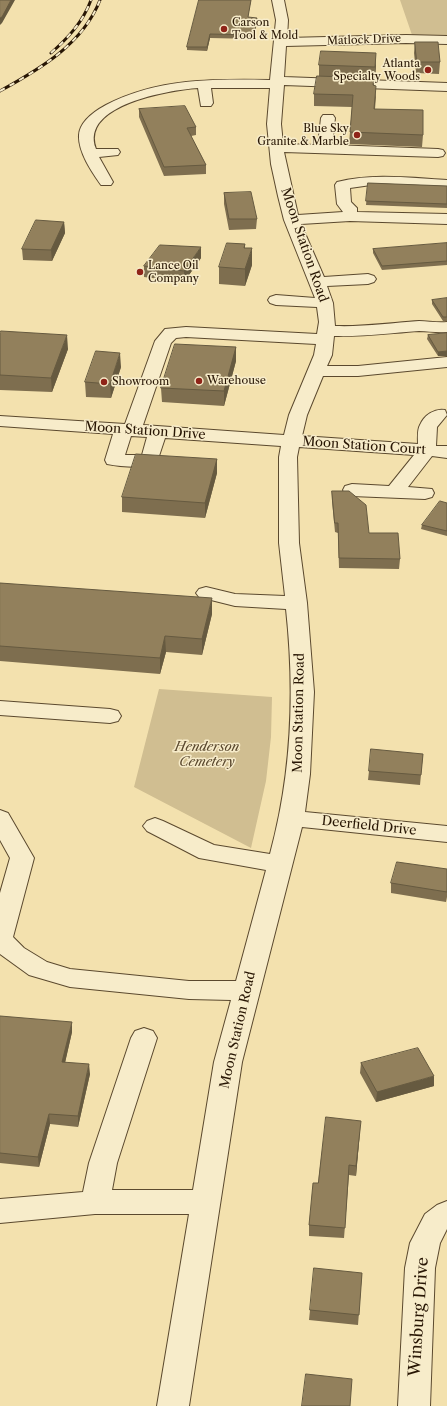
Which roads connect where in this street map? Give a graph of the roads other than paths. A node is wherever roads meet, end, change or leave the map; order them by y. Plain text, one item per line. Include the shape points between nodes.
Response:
1 (278, 0) edge
2 (447, 40) edge
3 (281, 42) junction
4 (276, 83) junction
5 (204, 85) junction
6 (447, 87) edge
7 (206, 103) dead end
8 (328, 118) dead end
9 (276, 148) junction
10 (324, 150) junction
11 (113, 152) dead end
12 (438, 153) dead end
13 (91, 154) junction
14 (106, 182) dead end
15 (447, 184) edge
16 (350, 216) junction
17 (447, 219) edge
18 (292, 220) junction
19 (368, 279) dead end
20 (318, 282) junction
21 (276, 300) dead end
22 (325, 303) junction
23 (447, 327) edge
24 (327, 336) junction
25 (447, 362) edge
26 (317, 371) junction
27 (439, 414) dead end
28 (0, 421) edge
29 (128, 430) junction
30 (158, 432) junction
31 (291, 440) junction
32 (439, 453) edge
33 (352, 490) dead end
34 (398, 492) junction
35 (425, 493) dead end
36 (206, 593) dead end
37 (297, 603) junction
38 (0, 708) edge
39 (110, 716) dead end
40 (0, 818) edge
41 (292, 818) junction
42 (155, 826) dead end
43 (447, 834) edge
44 (280, 864) junction
45 (0, 938) edge
46 (247, 991) junction
47 (144, 1038) dead end
48 (95, 1202) junction
49 (206, 1202) junction
50 (0, 1211) edge
51 (447, 1213) edge
52 (173, 1406) edge
53 (414, 1406) edge

1 - 3 street, Moon Station Road via 282,20
2 - 3 street, Matlock Drive
3 - 4 street, Moon Station Road
4 - 5 street
4 - 6 street
4 - 9 street, Moon Station Road
5 - 7 street
5 - 13 street via 154,91 108,109 94,120 87,130 86,141
8 - 10 street
9 - 10 street
9 - 18 street, Moon Station Road
10 - 12 street
11 - 13 street
13 - 14 street
15 - 16 street via 371,181 342,185 344,204 350,208
16 - 17 street
16 - 18 street
18 - 20 street, Moon Station Road
19 - 20 street
20 - 22 street, Moon Station Road
21 - 22 street
22 - 24 street, Moon Station Road
23 - 24 street via 421,326
24 - 26 street, Moon Station Road
24 - 29 street via 172,333 163,341
25 - 26 street via 358,371
26 - 31 street, Moon Station Road via 298,415
27 - 32 street via 428,426
28 - 29 street, Moon Station Drive
29 - 30 street, Moon Station Drive
29 - 30 street via 114,460 149,461
30 - 31 street, Moon Station Drive
31 - 32 street, Moon Station Court
31 - 37 street, Moon Station Road via 288,457 289,543
32 - 34 street via 399,485
33 - 34 street
34 - 35 street
36 - 37 street via 235,600
37 - 41 street, Moon Station Road via 303,692 298,774
38 - 39 street
40 - 45 street via 22,858
41 - 43 street, Deerfield Drive
41 - 44 street, Moon Station Road
42 - 44 street via 208,852
44 - 46 street, Moon Station Road
45 - 46 street via 15,954 38,969 70,978 189,990
46 - 49 street, Moon Station Road via 228,1062
47 - 48 street via 103,1163
48 - 49 street
48 - 50 street
49 - 52 street, Moon Station Road
51 - 53 street, Winsburg Drive via 436,1222 424,1243 420,1268

